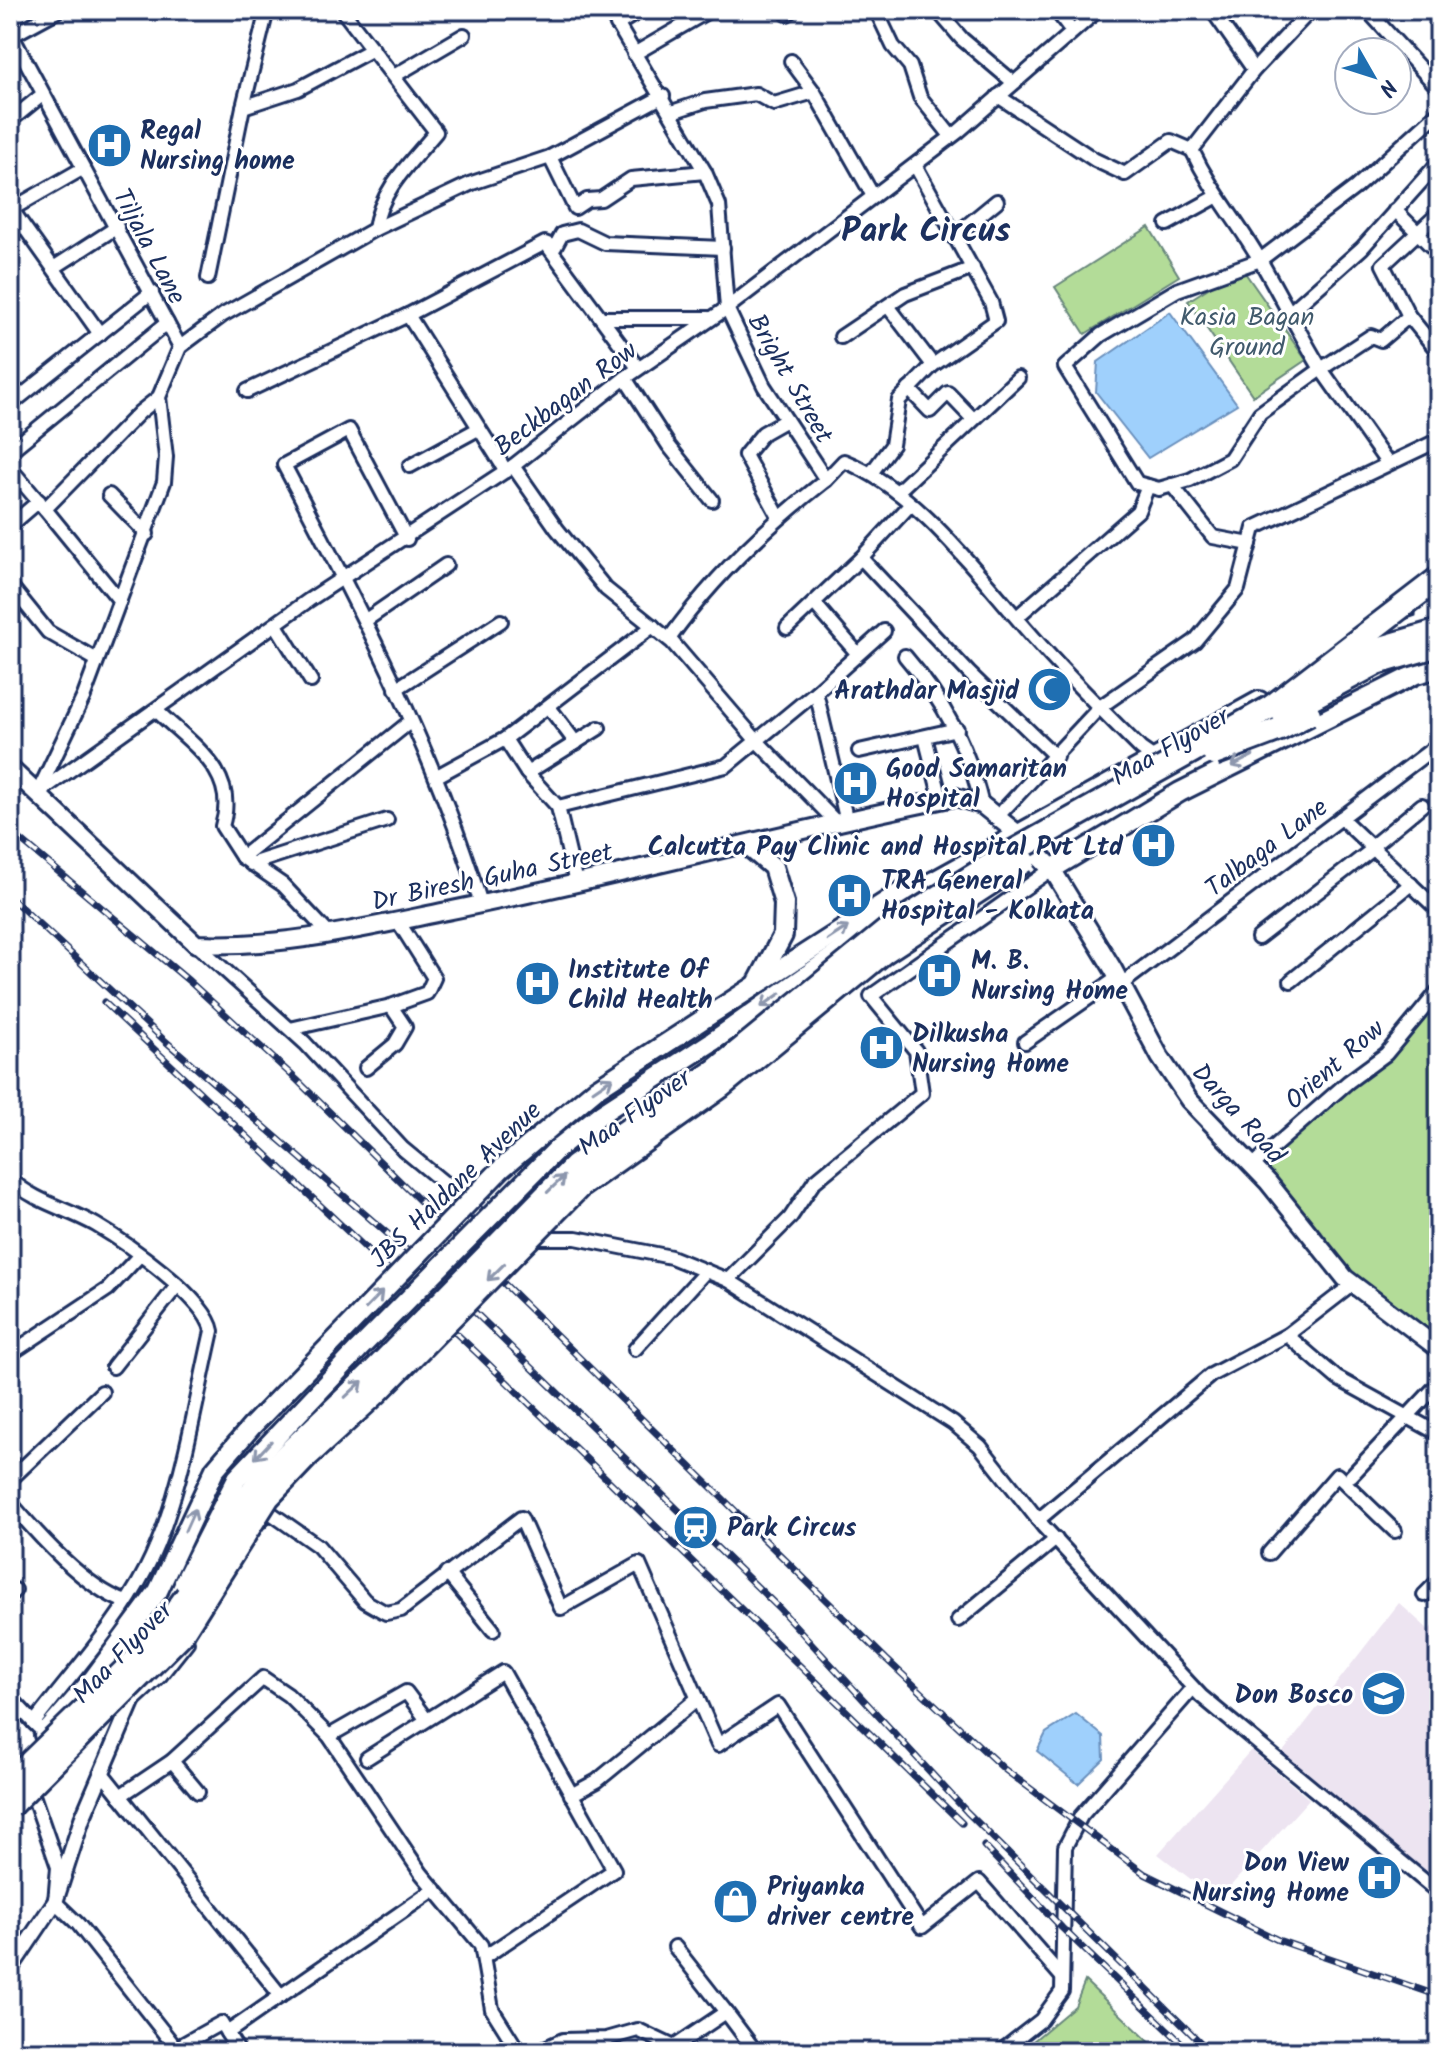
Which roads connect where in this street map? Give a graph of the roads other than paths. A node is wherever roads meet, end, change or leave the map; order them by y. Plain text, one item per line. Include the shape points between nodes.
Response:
1 (59, 10) edge
2 (267, 10) edge
3 (342, 10) edge
4 (609, 10) edge
5 (641, 10) edge
6 (710, 10) edge
7 (785, 10) edge
8 (793, 10) edge
9 (876, 10) edge
10 (937, 10) edge
11 (1056, 10) edge
12 (1098, 10) edge
13 (1212, 10) edge
14 (1311, 10) edge
15 (1367, 10) edge
16 (617, 25) junction
17 (1071, 30) junction
18 (11, 34) edge
19 (464, 35) dead end
20 (373, 49) junction
21 (634, 54) junction
22 (791, 61) dead end
23 (1254, 70) junction
24 (394, 76) junction
25 (1013, 82) junction
26 (1439, 89) edge
27 (814, 92) junction
28 (42, 95) junction
29 (663, 96) junction
30 (998, 96) junction
31 (243, 107) junction
32 (672, 112) junction
33 (1439, 112) edge
34 (10, 121) edge
35 (951, 136) junction
36 (1192, 150) junction
37 (550, 157) junction
38 (1439, 162) edge
39 (915, 165) junction
40 (82, 169) junction
41 (705, 172) junction
42 (873, 196) junction
43 (1216, 197) junction
44 (997, 201) dead end
45 (11, 208) edge
46 (1395, 210) junction
47 (1439, 213) edge
48 (1167, 224) dead end
49 (117, 227) junction
50 (375, 229) junction
51 (1418, 232) junction
52 (953, 237) junction
53 (545, 243) junction
54 (723, 248) junction
55 (1439, 254) edge
56 (1260, 260) junction
57 (55, 267) junction
58 (973, 268) junction
59 (208, 278) dead end
60 (152, 292) junction
61 (888, 306) junction
62 (727, 308) junction
63 (408, 315) junction
64 (1287, 315) junction
65 (1409, 316) junction
66 (602, 318) junction
67 (709, 318) junction
68 (167, 323) junction
69 (100, 334) junction
70 (841, 337) dead end
71 (180, 347) junction
72 (1439, 353) edge
73 (933, 365) junction
74 (638, 368) junction
75 (1321, 369) junction
76 (625, 378) junction
77 (1018, 378) dead end
78 (909, 389) junction
79 (247, 391) dead end
80 (159, 397) junction
81 (10, 405) edge
82 (972, 418) junction
83 (786, 420) junction
84 (478, 429) junction
85 (1434, 442) edge
86 (10, 451) edge
87 (1439, 454) edge
88 (1388, 464) junction
89 (410, 466) dead end
90 (10, 468) edge
91 (509, 468) junction
92 (872, 472) junction
93 (826, 480) junction
94 (1172, 485) junction
95 (1148, 486) junction
96 (897, 492) junction
97 (109, 495) dead end
98 (712, 500) dead end
99 (911, 504) junction
100 (42, 505) junction
101 (779, 517) junction
102 (10, 526) edge
103 (147, 534) junction
104 (407, 539) junction
105 (1250, 544) junction
106 (861, 558) junction
107 (446, 565) dead end
108 (343, 578) junction
109 (1439, 580) edge
110 (10, 585) edge
111 (120, 601) junction
112 (814, 603) junction
113 (1017, 617) junction
114 (366, 620) junction
115 (501, 621) dead end
116 (1434, 623) edge
117 (276, 625) junction
118 (653, 626) junction
119 (787, 628) dead end
120 (884, 631) dead end
121 (669, 639) junction
122 (1439, 645) edge
123 (858, 654) junction
124 (905, 656) dead end
125 (97, 660) junction
126 (1437, 665) edge
127 (311, 681) dead end
128 (396, 689) junction
129 (1295, 690) junction
130 (816, 692) junction
131 (549, 707) junction
132 (1100, 707) junction
133 (157, 711) junction
134 (411, 721) junction
135 (599, 728) dead end
136 (957, 729) junction
137 (925, 737) junction
138 (505, 739) junction
139 (756, 740) junction
140 (576, 743) junction
141 (1439, 744) edge
142 (859, 751) dead end
143 (1214, 754) junction
144 (1056, 757) junction
145 (1154, 758) junction
146 (10, 768) edge
147 (527, 773) junction
148 (437, 776) junction
149 (38, 793) junction
150 (941, 799) junction
151 (982, 805) junction
152 (1422, 805) dead end
153 (558, 807) junction
154 (998, 816) junction
155 (1341, 818) junction
156 (387, 820) dead end
157 (843, 823) junction
158 (1018, 834) junction
159 (747, 845) junction
160 (1372, 848) junction
161 (246, 860) junction
162 (1052, 869) junction
163 (576, 883) junction
164 (1411, 884) junction
165 (923, 887) junction
166 (481, 904) junction
167 (1439, 911) edge
168 (398, 921) junction
169 (329, 934) junction
170 (1258, 938) dead end
171 (196, 944) junction
172 (1291, 981) dead end
173 (1118, 982) junction
174 (754, 987) junction
175 (1439, 990) edge
176 (391, 1006) junction
177 (290, 1029) junction
178 (1025, 1042) dead end
179 (366, 1068) dead end
180 (1252, 1166) junction
181 (15, 1184) edge
182 (10, 1199) edge
183 (139, 1256) junction
184 (706, 1271) junction
185 (728, 1280) junction
186 (1353, 1284) junction
187 (176, 1287) junction
188 (1287, 1335) junction
189 (635, 1349) dead end
190 (1439, 1349) edge
191 (10, 1354) edge
192 (113, 1367) dead end
193 (1439, 1383) edge
194 (102, 1392) dead end
195 (1407, 1417) junction
196 (1439, 1434) edge
197 (1351, 1476) dead end
198 (10, 1480) edge
199 (10, 1502) edge
200 (1038, 1520) junction
201 (1395, 1531) dead end
202 (1056, 1539) junction
203 (1269, 1553) dead end
204 (447, 1573) junction
205 (1439, 1580) edge
206 (1424, 1595) dead end
207 (126, 1602) junction
208 (958, 1620) dead end
209 (162, 1624) junction
210 (493, 1630) dead end
211 (1193, 1688) junction
212 (10, 1697) edge
213 (698, 1698) junction
214 (133, 1701) junction
215 (426, 1719) junction
216 (39, 1728) junction
217 (329, 1736) junction
218 (67, 1757) junction
219 (367, 1758) dead end
220 (172, 1761) junction
221 (10, 1770) edge
222 (102, 1773) junction
223 (10, 1782) edge
224 (198, 1792) dead end
225 (33, 1795) junction
226 (571, 1795) junction
227 (120, 1796) junction
228 (10, 1806) edge
229 (10, 1820) edge
230 (435, 1889) junction
231 (1439, 1893) edge
232 (55, 1902) junction
233 (675, 1947) dead end
234 (486, 1956) junction
235 (10, 1969) edge
236 (1062, 1977) junction
237 (281, 1996) junction
238 (726, 2012) junction
239 (227, 2033) junction
240 (239, 2052) edge
241 (519, 2052) edge
242 (536, 2052) edge
243 (756, 2052) edge
244 (1000, 2052) edge

1 - 18 street
2 - 31 street
3 - 20 street
4 - 16 street, Bright Street
5 - 16 street
6 - 21 street
7 - 8 street
9 - 35 street via 893,46 910,66 920,97
10 - 25 street
11 - 17 street
12 - 17 street, Beckbagan Row
13 - 23 street
14 - 23 street
15 - 26 street
16 - 21 street, Bright Street
17 - 25 street, Beckbagan Row
18 - 28 street, Tiljala Lane
19 - 24 street
20 - 24 street
20 - 31 street via 298,89
21 - 29 street, Bright Street
22 - 27 street
23 - 36 street
24 - 50 street via 436,132 389,190
25 - 30 street, Beckbagan Row
27 - 32 street via 774,104 756,94
27 - 42 street
28 - 34 street
28 - 40 street, Tiljala Lane
29 - 32 street, Bright Street
29 - 37 street
30 - 35 street, Beckbagan Row
30 - 36 street via 1125,174 1171,141
31 - 59 street
32 - 41 street, Bright Street
33 - 56 street via 1356,187
35 - 39 street, Beckbagan Row
36 - 43 street
37 - 41 street via 575,208 631,179
37 - 50 street via 472,183
38 - 46 street
39 - 42 street, Beckbagan Row
39 - 52 street
40 - 45 street
40 - 49 street, Tiljala Lane
41 - 54 street, Bright Street via 719,205
42 - 62 street, Beckbagan Row
43 - 48 street
43 - 56 street
44 - 52 street
45 - 57 street
46 - 51 street
46 - 64 street via 1362,248
47 - 51 street
49 - 57 street
49 - 60 street, Tiljala Lane
50 - 71 street via 223,315
51 - 55 street
51 - 65 street via 1383,265
52 - 58 street
53 - 54 street via 555,247 562,234 578,230 605,243
53 - 63 street
53 - 66 street
54 - 62 street, Bright Street
56 - 64 street
56 - 95 street via 1177,290 1101,335 1065,367 1126,469 1137,483
57 - 69 street
58 - 61 street via 905,294
58 - 73 street via 996,321
60 - 68 street, Tiljala Lane
60 - 69 street
61 - 70 street
61 - 73 street
62 - 67 street, Beckbagan Row
62 - 83 street, Bright Street
63 - 79 street
63 - 84 street
64 - 75 street
65 - 72 street
65 - 75 street via 1381,340 1371,336
66 - 67 street
66 - 74 street
67 - 74 street, Beckbagan Row
68 - 71 street, Tiljala Lane
68 - 86 street
69 - 81 street
71 - 80 street
73 - 78 street
74 - 76 street, Beckbagan Row
75 - 88 street
75 - 94 street via 1260,413 1230,459
76 - 91 street, Beckbagan Row
76 - 98 street
77 - 82 street
78 - 82 street via 930,411 948,393
78 - 92 street via 899,400 892,445
80 - 100 street
80 - 103 street via 164,482
82 - 96 street
83 - 93 street, Bright Street
83 - 101 street via 763,433 745,455
84 - 89 street
84 - 91 street
85 - 87 street
85 - 88 street
88 - 105 street via 1254,528
90 - 100 street
91 - 104 street, Beckbagan Row
91 - 118 street via 606,589
92 - 93 street, Bright Street via 844,461
92 - 96 street
93 - 101 street
94 - 95 street
94 - 105 street via 1213,537
95 - 113 street via 1138,511
96 - 99 street
97 - 103 street
99 - 106 street
99 - 113 street
100 - 102 street
100 - 111 street
101 - 121 street via 701,593
103 - 111 street
104 - 108 street, Beckbagan Row
104 - 108 street via 349,430 284,465
105 - 132 street via 1238,589 1195,641
106 - 112 street
106 - 144 street
107 - 114 street
108 - 114 street
108 - 117 street, Beckbagan Row
109 - 116 main road via 1429,592
109 - 129 highway, bridge
110 - 125 street via 48,632
111 - 125 street
112 - 119 street
112 - 123 street
113 - 132 street
114 - 128 street
115 - 128 street
116 - 126 main road
116 - 129 highway, Maa Flyover, bridge
116 - 145 main road, JBS Haldane Avenue via 1360,648
117 - 127 street
117 - 133 street, Beckbagan Row
118 - 121 street
118 - 131 street
120 - 123 street
121 - 139 street
122 - 143 highway, Maa Flyover, bridge via 1377,663
123 - 130 street
124 - 136 street
125 - 149 street
126 - 143 highway, bridge via 1409,662 1280,729
126 -> 162 main road, Maa Flyover via 1180,792
128 - 134 street
223 -> 129 highway, Maa Flyover, bridge via 154,1642 260,1480 575,1166 716,1070 891,927
130 - 139 street
130 - 157 street
131 - 138 street
131 - 140 street
132 - 144 street
132 - 145 street
133 - 149 street, Beckbagan Row
133 - 161 street via 219,773 228,807 222,826
134 - 148 street
134 - 161 street
135 - 140 street
136 - 137 street
136 - 151 street
137 - 142 street
137 - 150 street
138 - 147 street
138 - 148 street
139 - 153 street via 726,766
139 - 157 street
140 - 147 street
141 - 155 street, Talbaga Lane
143 -> 228 highway, Maa Flyover, bridge via 1023,862 884,952 721,1086 580,1186 268,1497 181,1635
144 - 154 street
145 - 158 main road, JBS Haldane Avenue
146 - 149 main road
147 - 153 street
148 - 166 street
149 - 171 main road
150 - 151 main road, Dr Biresh Guha Street via 967,798
150 - 157 main road, Dr Biresh Guha Street
151 - 154 main road, Dr Biresh Guha Street
152 - 160 street
153 - 163 street
154 - 158 main road, Dr Biresh Guha Street
155 - 160 street
155 - 173 street, Talbaga Lane
156 - 161 street
157 - 159 main road, Dr Biresh Guha Street
158 - 162 main road
158 - 165 main road, JBS Haldane Avenue
159 - 163 main road, Dr Biresh Guha Street
159 - 174 main road via 773,867 784,903 783,935
160 - 164 street
160 - 170 street
161 - 169 street via 283,885
162 - 173 main road, Darga Road
162 - 185 street via 871,996 916,1051 922,1093 814,1182 790,1218
163 - 166 main road, Dr Biresh Guha Street
164 - 167 street
164 - 172 street
174 -> 165 main road, JBS Haldane Avenue via 904,890
165 -> 209 main road, JBS Haldane Avenue, bridge via 908,904 557,1149 237,1478
166 - 168 main road, Dr Biresh Guha Street
168 - 169 main road, Dr Biresh Guha Street
168 - 176 street via 434,978 427,993
169 - 171 main road, Dr Biresh Guha Street via 242,946
171 - 177 street
173 - 178 street, Talbaga Lane
173 - 180 main road, Darga Road via 1189,1100
216 -> 174 main road, JBS Haldane Avenue, bridge via 93,1679 158,1591 215,1469 252,1426 502,1168 596,1089
175 - 180 street, Orient Row via 1386,1054
176 - 177 street
176 - 179 street via 405,1027 402,1035
177 - 184 street via 403,1149 499,1236 576,1238 671,1257
180 - 186 main road, Darga Road
181 - 182 street
181 - 183 street via 46,1205 95,1225
183 - 187 street
183 - 191 street via 108,1289
184 - 185 street
184 - 189 street
185 - 200 street via 953,1423 980,1446
186 - 188 street
186 - 190 main road, Darga Road
187 - 192 street
187 - 207 street via 204,1314 212,1331 170,1501 147,1567
188 - 195 street via 1337,1378
188 - 200 street via 1211,1375
193 - 195 street
194 - 198 street
195 - 196 street
195 - 197 street
199 - 207 street via 64,1558
200 - 202 street
201 - 203 street via 1337,1475
202 - 208 street
202 - 211 street
204 - 210 street
204 - 213 street via 521,1518 561,1608 639,1564
204 - 214 street via 401,1610 386,1613 365,1601 318,1546 268,1511 191,1638
205 - 206 street
207 - 216 street
209 - 214 street
209 - 218 main road
211 - 231 street
211 - 236 street via 1081,1816 1065,1847
212 - 216 street
213 - 226 street via 597,1781
213 - 236 street via 718,1745 778,1705 922,1927 979,1882
214 - 222 street
215 - 217 street via 406,1692
215 - 219 street
215 - 226 street via 503,1672
216 - 218 street
216 - 221 main road, JBS Haldane Avenue
217 - 220 street via 263,1678
217 - 230 street
218 - 225 main road
220 - 224 street
220 - 227 street
221 - 225 street
222 - 227 street
222 - 232 street
225 - 229 main road
225 - 232 street via 58,1867
226 - 234 street via 614,1870
227 - 237 street
230 - 234 street
230 - 237 street
232 - 235 street
232 - 239 street via 176,2048 221,2023
233 - 238 street
234 - 241 street via 492,2009
236 - 244 street via 1055,2006
237 - 239 street
238 - 242 street via 674,2047 638,2030 606,2039 563,2040
238 - 243 street
239 - 240 street

